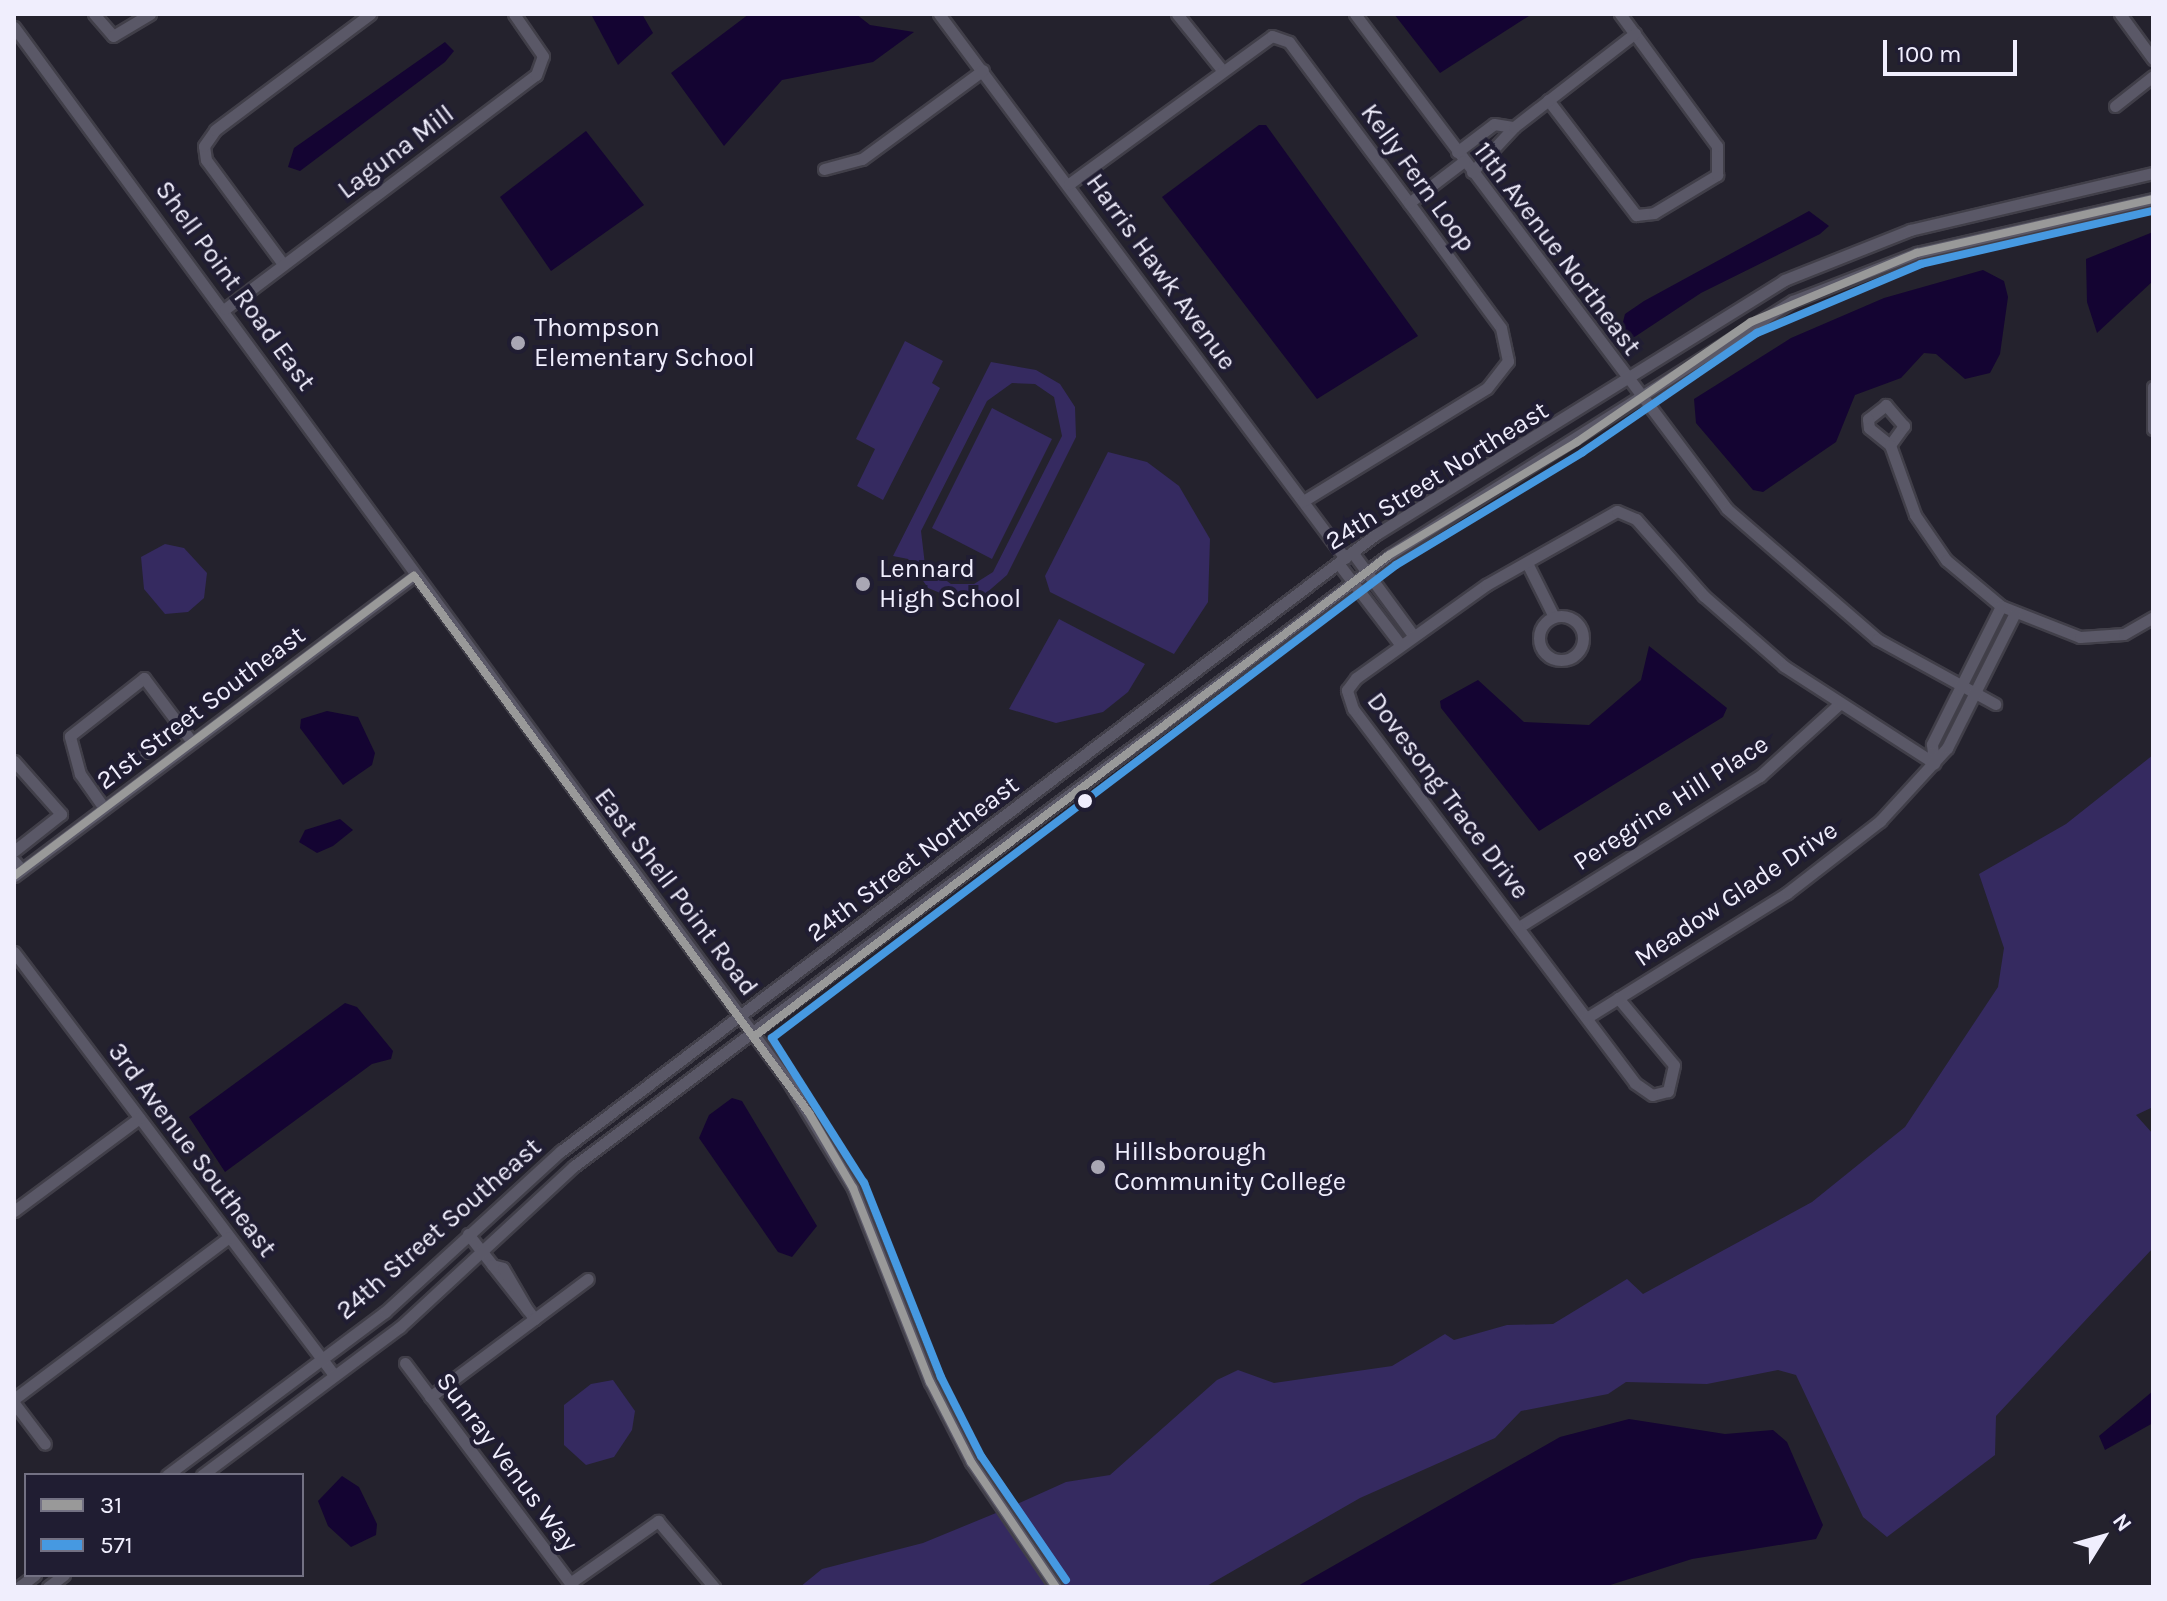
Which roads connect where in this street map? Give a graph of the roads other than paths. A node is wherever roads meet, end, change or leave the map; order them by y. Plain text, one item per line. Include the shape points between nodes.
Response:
1 (94, 14) edge
2 (150, 14) edge
3 (370, 14) edge
4 (514, 14) edge
5 (939, 14) edge
6 (1177, 14) edge
7 (1355, 14) edge
8 (1620, 14) edge
9 (2120, 14) edge
10 (14, 27) edge
11 (1635, 33) junction
12 (2153, 59) edge
13 (983, 70) junction
14 (1222, 70) junction
15 (2153, 76) edge
16 (1548, 100) junction
17 (2115, 106) dead end
18 (1514, 127) junction
19 (1461, 156) junction
20 (824, 169) dead end
21 (1472, 172) junction
22 (2153, 173) edge
23 (1069, 184) junction
24 (2153, 199) edge
25 (1409, 203) junction
26 (283, 264) junction
27 (225, 309) junction
28 (1626, 378) junction
29 (2153, 387) edge
30 (1639, 396) junction
31 (2153, 429) edge
32 (1890, 445) dead end
33 (1303, 501) junction
34 (1345, 558) junction
35 (1527, 563) junction
36 (1366, 572) junction
37 (414, 576) junction
38 (1353, 582) junction
39 (2001, 606) junction
40 (2015, 613) junction
41 (1554, 617) dead end
42 (2153, 617) edge
43 (1413, 635) junction
44 (1400, 644) junction
45 (1961, 687) junction
46 (1975, 694) junction
47 (1995, 704) dead end
48 (1838, 705) junction
49 (179, 724) junction
50 (192, 742) junction
51 (145, 752) dead end
52 (14, 761) edge
53 (1934, 763) junction
54 (104, 808) junction
55 (14, 851) edge
56 (17, 869) edge
57 (1519, 927) junction
58 (14, 952) edge
59 (1618, 998) junction
60 (742, 1017) junction
61 (1588, 1017) junction
62 (756, 1035) junction
63 (139, 1118) junction
64 (14, 1211) edge
65 (468, 1234) junction
66 (229, 1237) junction
67 (480, 1251) junction
68 (588, 1279) dead end
69 (531, 1314) junction
70 (321, 1358) junction
71 (405, 1363) dead end
72 (334, 1375) junction
73 (430, 1397) junction
74 (14, 1401) edge
75 (45, 1444) dead end
76 (170, 1473) edge
77 (205, 1473) edge
78 (572, 1585) edge
79 (714, 1587) edge
80 (1056, 1587) edge

1 - 2 street via 113,36
3 - 26 street via 215,130 204,146 206,160
4 - 26 street, Laguna Mill via 543,56 536,75
5 - 13 street, Harris Hawk Avenue
6 - 14 street
7 - 19 street, 11th Avenue Northeast
8 - 11 street
9 - 12 street
10 - 27 street, Shell Point Road East
11 - 16 street
11 - 16 street via 1720,152 1713,179 1654,213 1631,212
13 - 20 street via 862,159
13 - 23 street, Harris Hawk Avenue
14 - 23 street, Kelly Fern Loop
14 - 25 street, Kelly Fern Loop via 1272,36 1289,42
15 - 17 street
16 - 18 street
18 - 19 street via 1494,124
18 - 21 street
19 - 21 street, 11th Avenue Northeast
19 - 25 street
21 - 28 street, 11th Avenue Northeast
22 - 28 street, 24th Street Northeast via 1850,250 1737,303
23 - 33 street, Harris Hawk Avenue
24 - 30 street, 24th Street Northeast via 1978,237 1859,273 1751,322
25 - 33 street, Kelly Fern Loop via 1501,328 1508,361 1487,388
26 - 27 street, Laguna Mill
27 - 37 street, Shell Point Road East
28 - 30 street, 11th Avenue Northeast
28 - 34 street, 24th Street Northeast
29 - 31 street
30 - 36 street, 24th Street Northeast
30 - 45 street, 11th Avenue Northeast via 1773,556 1877,639
32 - 39 street via 1930,540
33 - 34 street, Harris Hawk Avenue
34 - 36 street
34 - 38 street
34 - 60 street, 24th Street Northeast
35 - 41 street
35 - 43 street, Dovesong Trace Drive
35 - 48 street, Dovesong Trace Drive via 1607,515 1627,513 1704,596
36 - 38 street, 24th Street Northeast
36 - 43 street
37 - 50 street, 21st Street Southeast
37 - 60 street, East Shell Point Road
38 - 44 street
38 - 62 street, 24th Street Northeast
39 - 40 street
39 - 45 street
40 - 42 street via 2103,639
40 - 46 street, Meadow Glade Drive
43 - 44 street, Dovesong Trace Drive
44 - 57 street, Dovesong Trace Drive via 1356,678 1348,700
45 - 46 street, 11th Avenue Northeast
45 - 53 street via 1932,744
46 - 47 street, 11th Avenue Northeast
46 - 53 street, Meadow Glade Drive
48 - 53 street, Dovesong Trace Drive
48 - 57 street, Peregrine Hill Place via 1760,776
49 - 50 street
49 - 51 street
49 - 54 street via 144,678 70,736 80,774
50 - 54 street, 21st Street Southeast
52 - 55 street via 61,814
53 - 59 street, Meadow Glade Drive via 1825,866
54 - 56 street, 21st Street Southeast
57 - 61 street, Dovesong Trace Drive
58 - 63 street, 3rd Avenue Southeast
59 - 61 street, Meadow Glade Drive
59 - 61 street, Dovesong Trace Drive via 1674,1065 1668,1091 1644,1093
60 - 62 street, East Shell Point Road
60 - 65 street, 24th Street Southeast via 561,1151
62 - 67 street, 24th Street Southeast via 574,1166
62 - 80 street, East Shell Point Road via 853,1188 930,1382 971,1462
63 - 64 street
63 - 66 street, 3rd Avenue Southeast
65 - 67 street
65 - 70 street, 24th Street Southeast via 385,1312
66 - 70 street, 3rd Avenue Southeast
66 - 74 street
67 - 69 street via 492,1265 503,1268
67 - 72 street, 24th Street Southeast via 400,1327
68 - 69 street
69 - 73 street
70 - 72 street, 3rd Avenue Southeast
70 - 76 street, 24th Street Southeast
71 - 73 street, Sunray Venus Way
72 - 77 street, 24th Street Southeast
73 - 78 street, Sunray Venus Way
74 - 75 street
78 - 79 street via 658,1521

